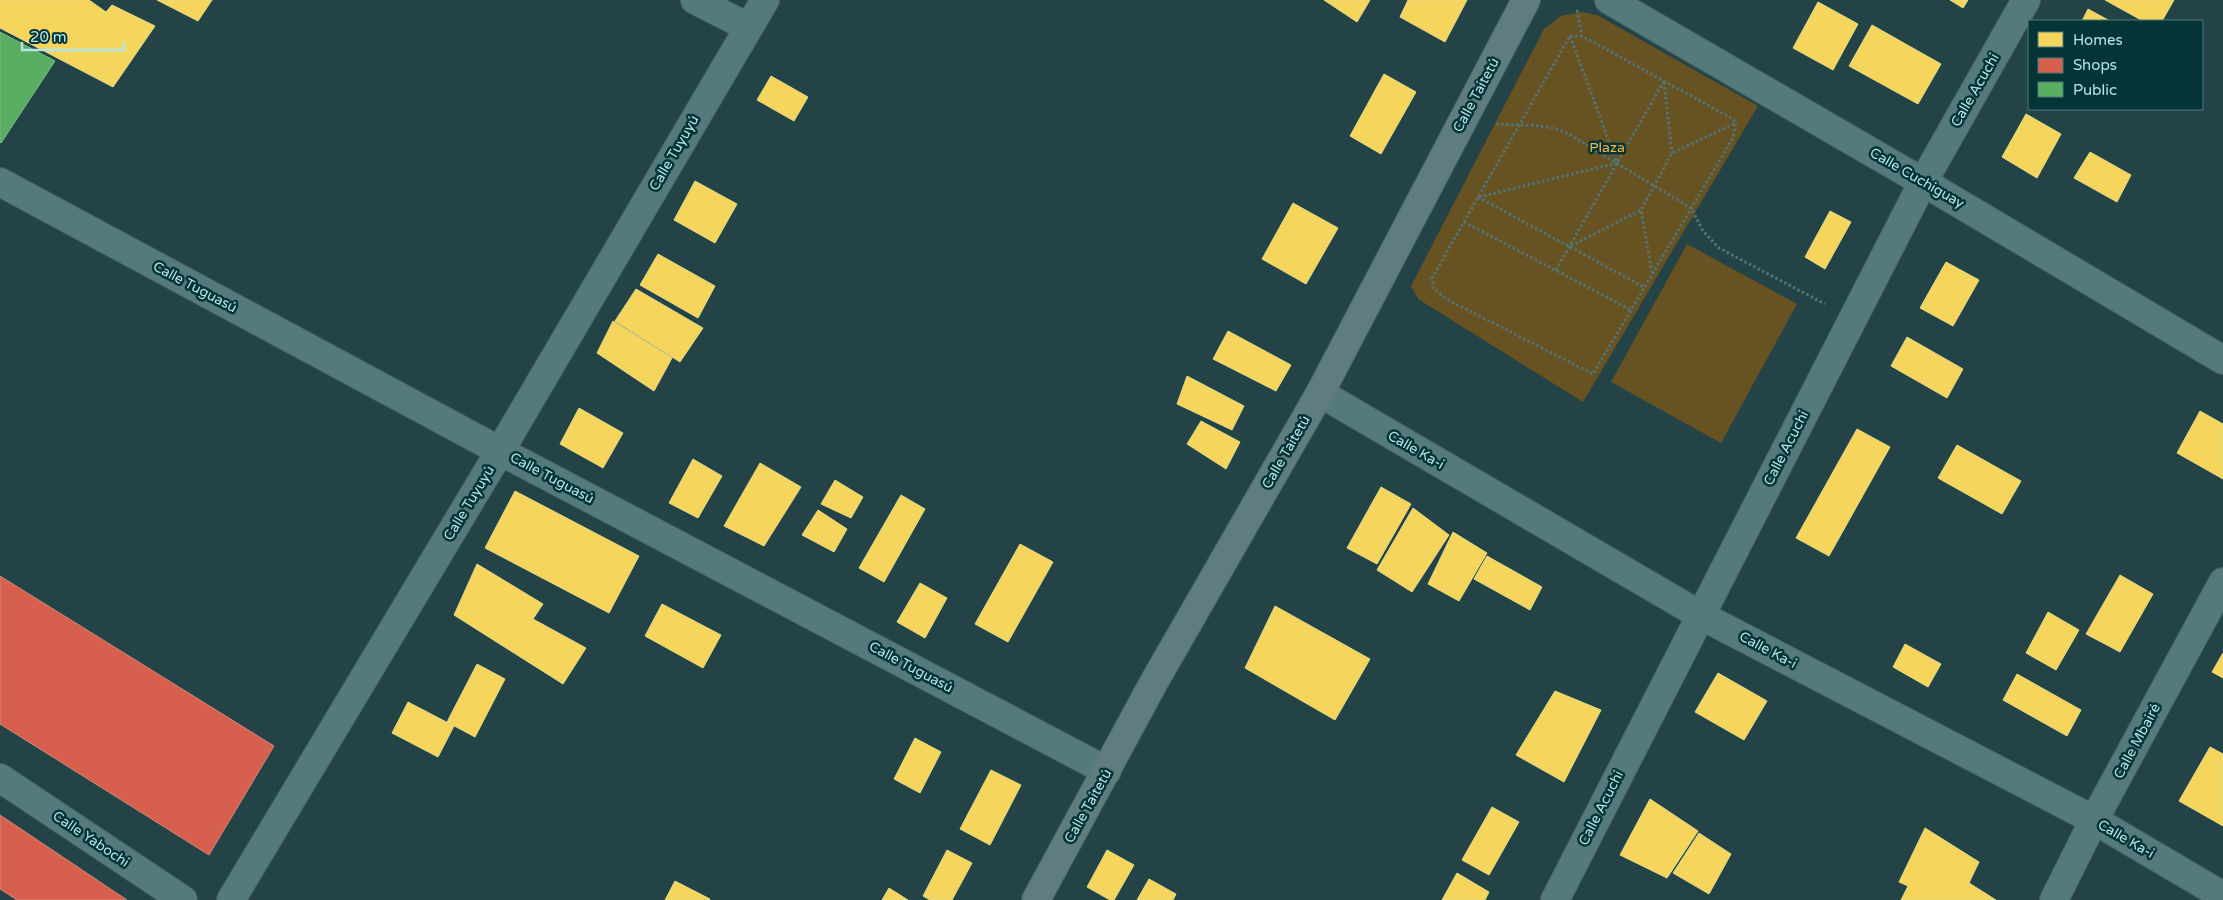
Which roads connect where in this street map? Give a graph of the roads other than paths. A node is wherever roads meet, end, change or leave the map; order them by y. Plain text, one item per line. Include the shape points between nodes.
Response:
1 (695, 0) edge
2 (765, 0) edge
3 (1526, 0) edge
4 (1609, 0) edge
5 (2026, 0) edge
6 (748, 27) junction
7 (0, 182) edge
8 (1923, 182) junction
9 (2223, 360) edge
10 (1320, 394) junction
11 (500, 451) junction
12 (2223, 582) edge
13 (1700, 614) junction
14 (1107, 771) junction
15 (0, 778) edge
16 (2094, 820) junction
17 (2223, 896) edge
18 (183, 900) edge
19 (231, 900) edge
20 (1036, 900) edge
21 (1555, 900) edge
22 (2054, 900) edge

1 - 6 street
2 - 6 street, Calle Tuyuyú
3 - 10 street, Calle Taitetú
4 - 8 street, Calle Cuchiguay
5 - 8 street, Calle Acuchi
6 - 11 street, Calle Tuyuyú
7 - 11 street, Calle Tuguasú
8 - 9 street, Calle Cuchiguay
8 - 13 street, Calle Acuchi
10 - 13 street, Calle Ka-i
10 - 14 street, Calle Taitetú via 1154,682
11 - 14 street, Calle Tuguasú
11 - 19 street, Calle Tuyuyú
12 - 16 street, Calle Mbairé
13 - 16 street, Calle Ka-i
13 - 21 street, Calle Acuchi
14 - 20 street, Calle Taitetú
15 - 18 street, Calle Yabochi
16 - 17 street, Calle Ka-i
16 - 22 street, Calle Mbairé

